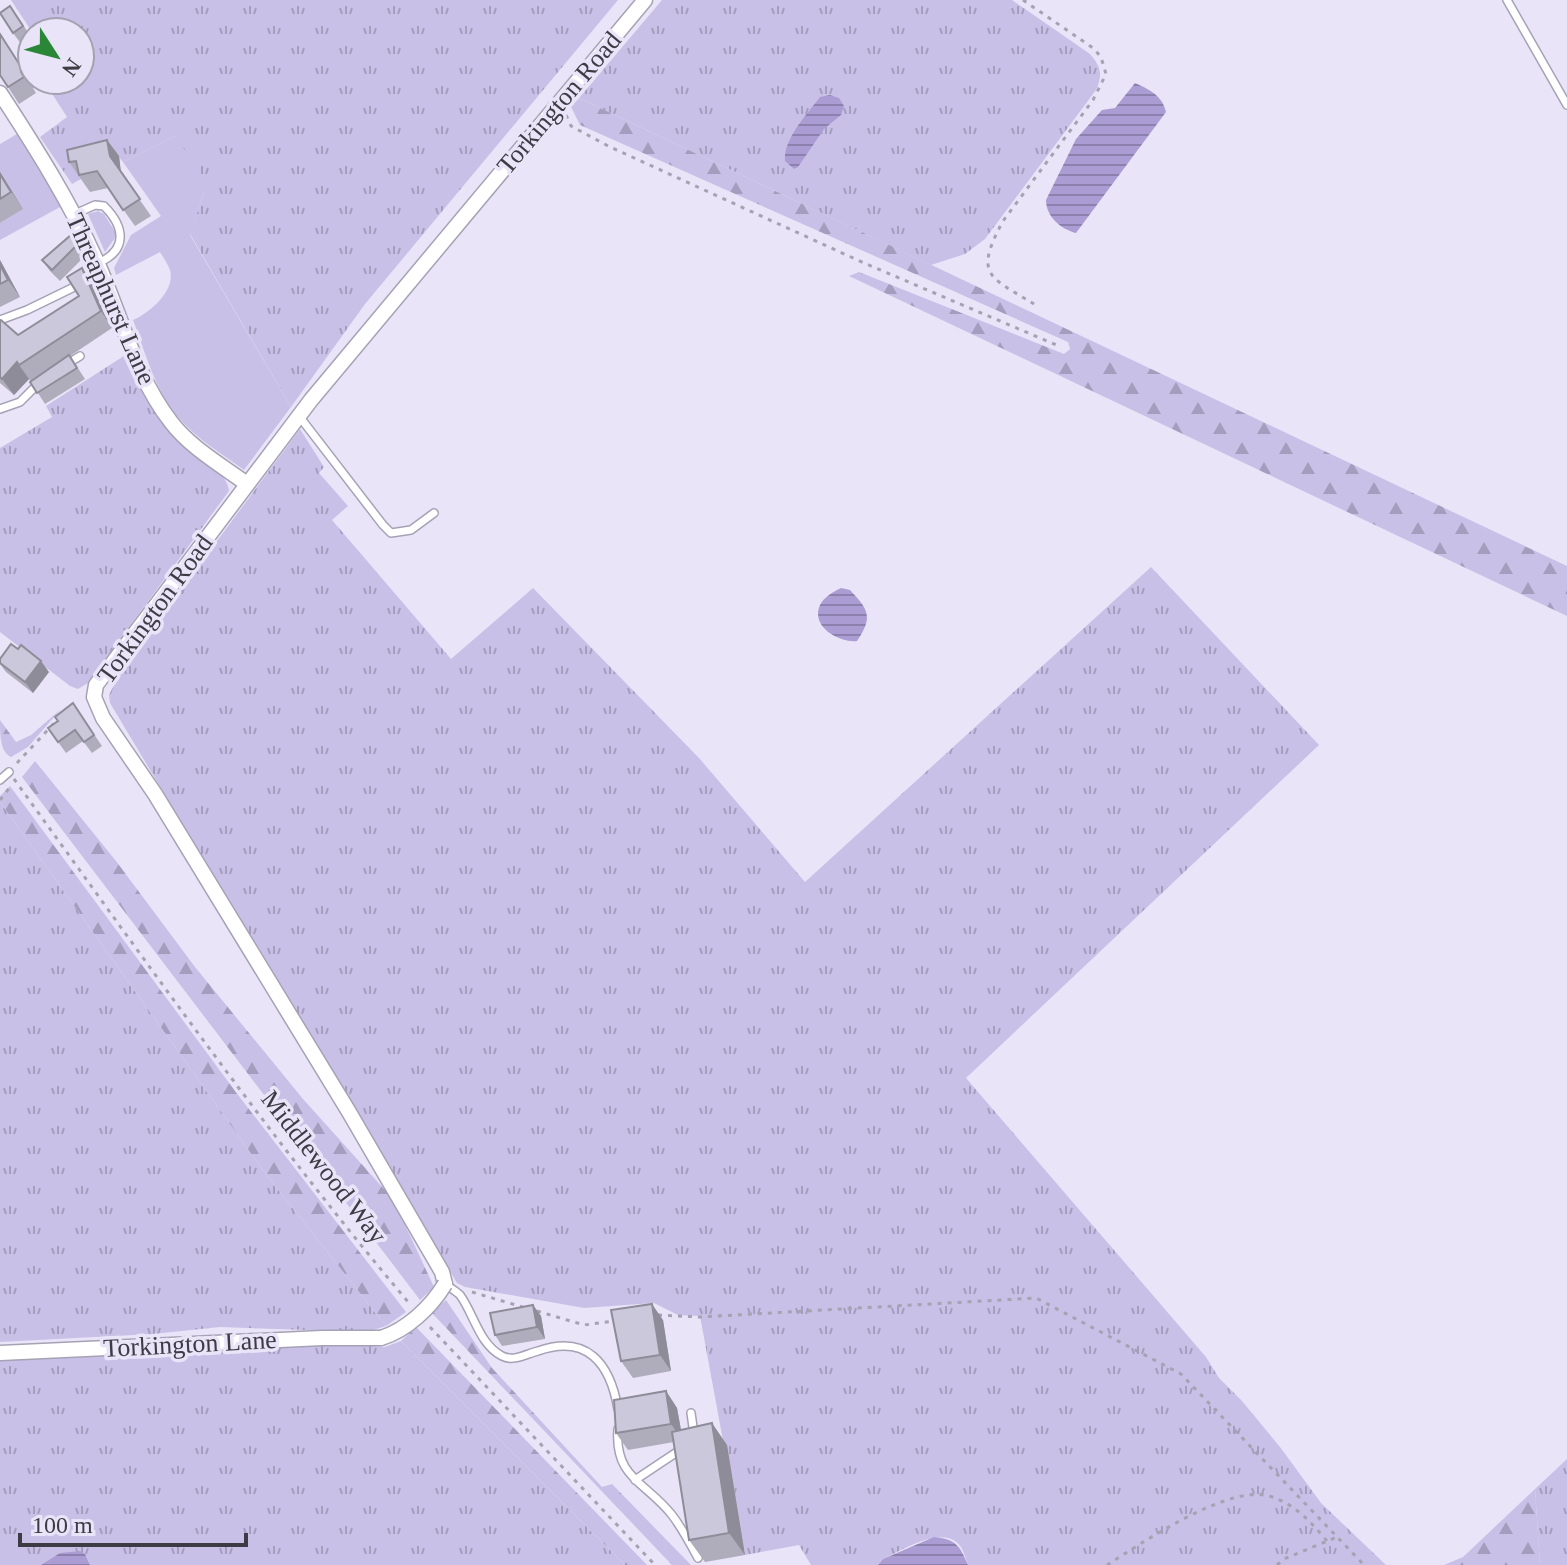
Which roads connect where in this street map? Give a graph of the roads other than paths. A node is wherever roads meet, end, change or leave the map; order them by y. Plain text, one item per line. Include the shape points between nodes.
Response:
1 (645, 0) edge
2 (1507, 0) edge
3 (0, 93) edge
4 (1567, 105) edge
5 (75, 214) junction
6 (100, 268) junction
7 (0, 320) edge
8 (80, 356) dead end
9 (59, 370) edge
10 (49, 376) edge
11 (0, 409) edge
12 (299, 416) junction
13 (247, 484) junction
14 (434, 513) dead end
15 (9, 772) road end
16 (0, 780) edge
17 (445, 1284) junction
18 (0, 1353) edge
19 (691, 1413) dead end
20 (695, 1441) edge
21 (686, 1446) edge
22 (635, 1480) junction
23 (698, 1558) dead end

1 - 12 street, Torkington Road
2 - 4 lane
3 - 5 street, Threaphurst Lane
5 - 6 street, Threaphurst Lane
5 - 6 lane via 104,206 121,229 122,236
6 - 7 lane
6 - 13 street, Threaphurst Lane via 159,404 183,433
8 - 9 lane
10 - 11 lane via 20,402
12 - 13 street, Torkington Road
12 - 14 lane via 391,533 411,530
13 - 17 street, Torkington Road via 96,685 94,697 349,1112
15 - 16 lane
17 - 18 street, Torkington Lane, bridge via 435,1302 381,1338
17 - 22 lane via 460,1295 499,1355 516,1359 558,1346 594,1354 616,1397 618,1453
19 - 20 lane
21 - 22 lane
22 - 23 lane via 671,1514

